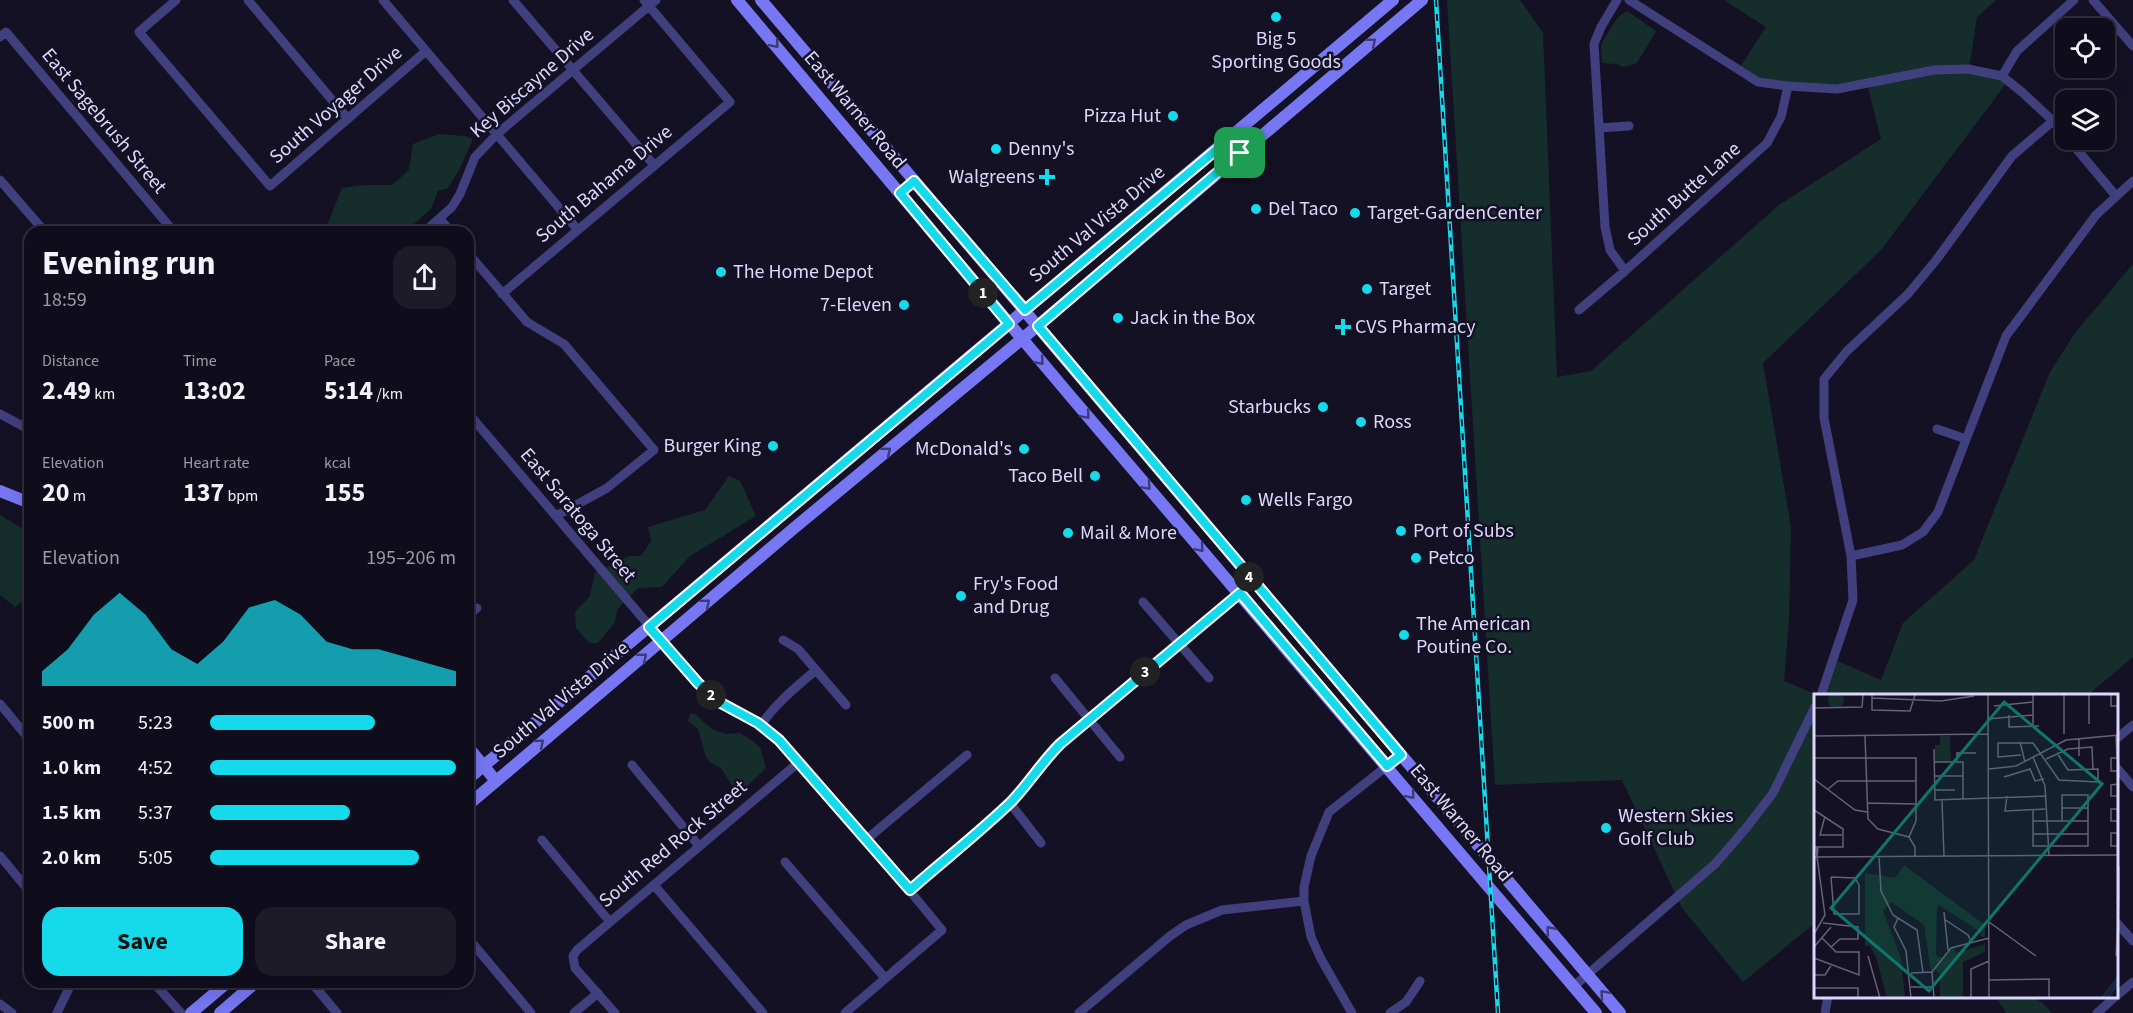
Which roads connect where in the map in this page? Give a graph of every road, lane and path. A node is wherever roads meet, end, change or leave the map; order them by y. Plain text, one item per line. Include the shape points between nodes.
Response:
1 (176, 0) edge
2 (248, 0) edge
3 (383, 0) edge
4 (513, 0) edge
5 (737, 0) edge
6 (761, 0) edge
7 (1393, 0) edge
8 (1422, 0) edge
9 (1617, 0) edge
10 (1629, 0) edge
11 (2074, 0) edge
12 (2093, 0) edge
13 (650, 2) edge
14 (1381, 10) junction
15 (1393, 24) junction
16 (3, 35) edge
17 (2133, 46) edge
18 (426, 51) junction
19 (573, 70) junction
20 (2002, 76) junction
21 (1788, 86) junction
22 (842, 97) junction
23 (829, 108) junction
24 (348, 119) junction
25 (2053, 121) junction
26 (2055, 123) edge
27 (1629, 126) dead end
28 (1599, 128) junction
29 (497, 134) junction
30 (1228, 140) junction
31 (2077, 150) edge
32 (1240, 153) junction
33 (654, 165) junction
34 (0, 180) edge
35 (914, 181) junction
36 (2133, 181) edge
37 (900, 193) junction
38 (2116, 196) junction
39 (440, 219) junction
40 (40, 226) edge
41 (169, 226) edge
42 (431, 226) edge
43 (446, 226) edge
44 (577, 229) junction
45 (474, 260) edge
46 (1625, 271) junction
47 (502, 294) junction
48 (1025, 310) junction
49 (1579, 310) dead end
50 (1009, 324) junction
51 (1038, 326) junction
52 (1022, 339) junction
53 (0, 414) edge
54 (474, 420) edge
55 (24, 427) edge
56 (1937, 429) dead end
57 (1966, 439) junction
58 (848, 459) junction
59 (860, 474) junction
60 (1176, 490) junction
61 (0, 491) edge
62 (24, 501) edge
63 (1162, 503) junction
64 (556, 516) junction
65 (1851, 556) junction
66 (1240, 593) junction
67 (1143, 602) dead end
68 (477, 608) dead end
69 (474, 611) edge
70 (649, 627) junction
71 (1299, 635) junction
72 (783, 640) dead end
73 (661, 641) junction
74 (1178, 645) junction
75 (816, 670) junction
76 (1055, 678) dead end
77 (1209, 678) dead end
78 (1347, 691) junction
79 (1821, 694) edge
80 (1333, 703) junction
81 (846, 705) dead end
82 (1, 708) edge
83 (1814, 709) edge
84 (1089, 719) junction
85 (761, 725) junction
86 (2133, 725) edge
87 (24, 733) edge
88 (2118, 737) edge
89 (474, 755) edge
90 (967, 755) dead end
91 (1401, 755) junction
92 (1120, 757) dead end
93 (799, 762) junction
94 (632, 765) dead end
95 (483, 766) junction
96 (1387, 766) junction
97 (2118, 769) edge
98 (474, 774) edge
99 (496, 781) junction
100 (2133, 787) edge
101 (474, 800) edge
102 (1010, 803) junction
103 (867, 839) junction
104 (542, 840) dead end
105 (1041, 843) dead end
106 (699, 846) junction
107 (0, 856) edge
108 (785, 862) dead end
109 (24, 885) edge
110 (654, 885) junction
111 (910, 890) junction
112 (1304, 901) junction
113 (610, 922) junction
114 (2118, 924) edge
115 (2133, 941) edge
116 (474, 945) edge
117 (1587, 975) junction
118 (885, 978) junction
119 (1420, 981) dead end
120 (2133, 982) edge
121 (1573, 987) junction
122 (69, 988) edge
123 (158, 988) edge
124 (221, 988) edge
125 (249, 988) edge
126 (316, 988) edge
127 (598, 993) junction
128 (2118, 994) edge
129 (1828, 998) edge
130 (2114, 998) edge
131 (0, 1004) edge
132 (12, 1013) edge
133 (57, 1013) edge
134 (181, 1013) edge
135 (191, 1013) edge
136 (220, 1013) edge
137 (337, 1013) edge
138 (531, 1013) edge
139 (574, 1013) edge
140 (615, 1013) edge
141 (763, 1013) edge
142 (845, 1013) edge
143 (1079, 1013) edge
144 (1353, 1013) edge
145 (1390, 1013) edge
146 (1596, 1013) edge
147 (1620, 1013) edge
148 (1824, 1013) edge
149 (2097, 1013) edge

1 - 24 street, South Voyager Drive via 139,32 270,186
2 - 24 street
3 - 18 street
4 - 19 street
5 -> 23 main road, East Warner Road
6 - 22 main road, East Warner Road
7 - 14 main road, South Val Vista Drive
8 - 15 main road, South Val Vista Drive
9 - 28 street via 1594,44
10 - 21 street via 1758,82
11 - 20 street via 2017,51
12 - 17 street
13 - 19 street, Key Biscayne Drive
13 - 33 street, South Bahama Drive via 730,102
14 - 15 main road
14 - 30 main road, South Val Vista Drive
32 -> 15 main road, South Val Vista Drive
16 - 41 street, East Sagebrush Street
18 - 24 street, South Voyager Drive
18 - 29 street
19 - 29 street, Key Biscayne Drive
19 - 33 street
20 - 21 street via 1968,69 1934,70 1837,89
20 - 25 street
21 - 46 street, South Butte Lane via 1781,117 1767,142
22 - 23 main road
22 - 35 main road, East Warner Road
23 - 37 main road, East Warner Road
25 - 26 street
25 - 65 street via 2012,156 1908,294 1847,351 1824,379 1824,418
27 - 28 street
28 - 46 street via 1605,227 1610,250
29 - 39 street, Key Biscayne Drive via 475,157 460,194
29 - 44 street
30 - 32 main road
30 - 48 main road, South Val Vista Drive
31 - 38 street
32 - 51 main road, South Val Vista Drive
33 - 44 street, South Bahama Drive
34 - 40 street
35 - 37 main road
35 - 48 main road, East Warner Road
36 - 38 street
37 - 50 main road, East Warner Road
38 - 57 street via 2096,215 2006,336
39 - 42 street, Key Biscayne Drive
39 - 43 street
44 - 47 street, South Bahama Drive
45 - 47 street
46 - 49 street, South Butte Lane
47 - 64 street via 527,322 564,344 654,450 607,489
48 - 50 main road, South Val Vista Drive
48 - 51 main road, East Warner Road
50 - 52 main road, East Warner Road
50 - 58 main road, South Val Vista Drive
51 - 52 main road, South Val Vista Drive
51 - 60 main road, East Warner Road
59 -> 52 main road, South Val Vista Drive
52 -> 63 main road, East Warner Road
53 - 55 street
54 - 64 street, East Saratoga Street
56 - 57 street
57 - 65 street via 1938,512 1923,532 1902,545
58 - 59 main road
58 - 70 main road, South Val Vista Drive
73 -> 59 main road, South Val Vista Drive
60 - 63 main road
60 - 71 main road, East Warner Road
61 - 62 main road
63 -> 66 main road, East Warner Road
64 - 70 street, East Saratoga Street
65 - 79 street via 1853,600
66 - 71 main road via 1252,592
66 - 74 street
66 - 80 main road, East Warner Road
67 - 74 street
68 - 69 street
70 - 73 street, East Saratoga Street
70 - 95 main road, South Val Vista Drive
71 - 78 main road, East Warner Road
72 - 75 street via 798,649
73 - 85 street, East Saratoga Street via 721,703
99 -> 73 main road, South Val Vista Drive
74 - 77 street
74 - 84 street
75 - 81 street
75 - 85 street via 771,710
76 - 84 street
78 - 80 main road
78 - 91 main road, East Warner Road
80 - 96 main road, East Warner Road
82 - 87 street
83 - 117 street via 1773,793 1747,827 1715,864
84 - 92 street
84 - 102 street via 1051,753
85 - 93 street, East Saratoga Street
86 - 88 street
89 - 95 main road
90 - 103 street
91 - 96 street
117 -> 91 main road, East Warner Road
93 - 103 street, East Saratoga Street
93 - 106 street, South Red Rock Street
94 - 106 street
95 - 98 main road, South Val Vista Drive
95 - 99 main road
96 - 112 street via 1329,812 1311,856
96 -> 121 main road, East Warner Road
97 - 100 street
99 - 101 main road, South Val Vista Drive
102 - 105 street
102 - 111 street
103 - 111 street, East Saratoga Street
104 - 113 street
106 - 110 street, South Red Rock Street
107 - 109 street
108 - 118 street
110 - 113 street, South Red Rock Street
110 - 141 street
111 - 118 street, East Saratoga Street via 942,930
112 - 143 street via 1222,910 1186,925
112 - 144 street via 1311,937
113 - 127 street, South Red Rock Street via 573,956 576,968
114 - 115 street
116 - 138 street
117 - 121 street
147 -> 117 main road, East Warner Road
118 - 142 street
119 - 145 street via 1406,1002
120 - 128 street
121 - 146 main road, East Warner Road
122 - 133 street
123 - 134 street
124 - 135 main road
125 - 136 main road
126 - 137 street
127 - 139 street
127 - 140 street
129 - 148 street
130 - 149 street
131 - 132 street

